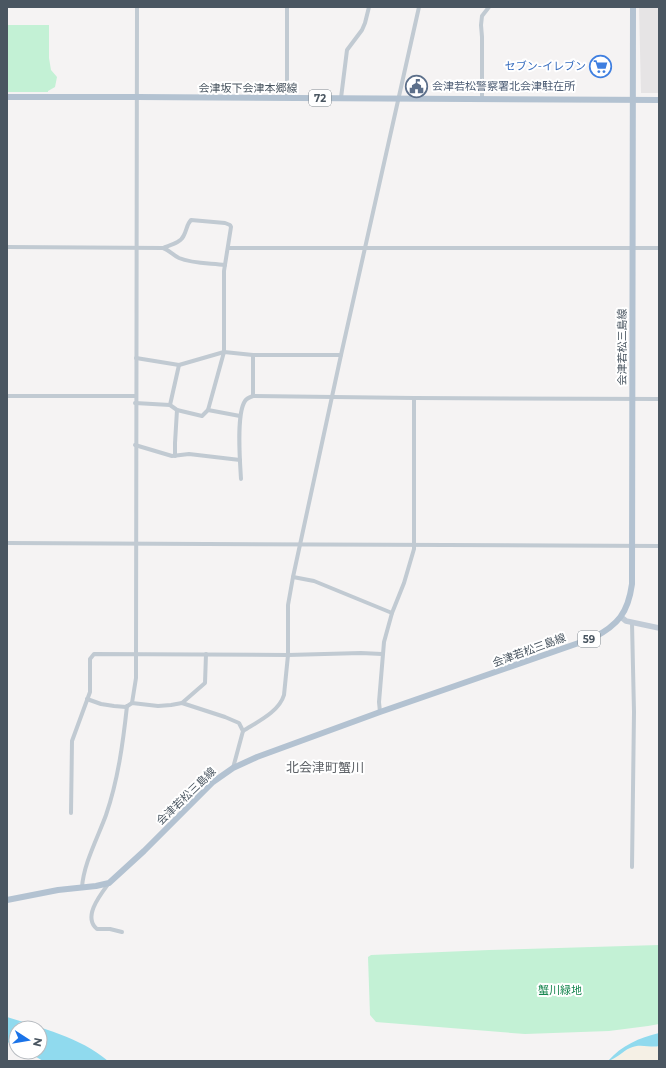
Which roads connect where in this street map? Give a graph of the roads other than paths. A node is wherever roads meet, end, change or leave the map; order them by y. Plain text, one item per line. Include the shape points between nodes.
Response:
1 (136, 7) edge
2 (287, 7) edge
3 (369, 7) edge
4 (419, 7) edge
5 (489, 7) edge
6 (633, 7) edge
7 (7, 97) edge
8 (137, 97) junction
9 (287, 98) junction
10 (341, 98) junction
11 (482, 98) junction
12 (398, 99) junction
13 (632, 100) junction
14 (659, 100) edge
15 (7, 247) edge
16 (136, 247) junction
17 (163, 248) junction
18 (229, 248) junction
19 (364, 248) junction
20 (632, 248) junction
21 (659, 248) edge
22 (225, 264) junction
23 (224, 352) junction
24 (253, 355) junction
25 (341, 355) junction
26 (136, 358) junction
27 (179, 365) junction
28 (7, 396) edge
29 (135, 396) junction
30 (253, 396) junction
31 (332, 397) junction
32 (414, 398) junction
33 (632, 399) junction
34 (659, 399) edge
35 (135, 403) junction
36 (170, 405) junction
37 (177, 410) junction
38 (208, 410) junction
39 (240, 416) junction
40 (135, 445) junction
41 (175, 456) junction
42 (240, 460) junction
43 (241, 479) dead end
44 (7, 543) edge
45 (135, 544) junction
46 (300, 545) junction
47 (414, 545) junction
48 (631, 546) junction
49 (659, 546) edge
50 (294, 577) junction
51 (392, 613) junction
52 (621, 617) junction
53 (632, 623) junction
54 (659, 628) edge
55 (136, 654) junction
56 (206, 654) junction
57 (382, 654) junction
58 (288, 655) junction
59 (87, 699) junction
60 (182, 703) junction
61 (132, 704) junction
62 (127, 706) junction
63 (380, 712) junction
64 (243, 731) junction
65 (233, 768) junction
66 (71, 813) dead end
67 (632, 868) dead end
68 (109, 883) junction
69 (82, 888) junction
70 (7, 900) edge
71 (122, 932) dead end

1 - 8 street
2 - 9 street
3 - 10 street via 362,30 347,50
4 - 12 street
5 - 11 street via 482,16 480,25
6 - 13 main road, 会津若松三島線 / 59
7 - 8 main road, 会津坂下会津本郷線 / 72
8 - 9 main road, 会津坂下会津本郷線 / 72
8 - 16 street
9 - 10 main road, 会津坂下会津本郷線 / 72
10 - 12 main road, 会津坂下会津本郷線 / 72
11 - 12 main road, 会津坂下会津本郷線 / 72
11 - 13 main road, 会津坂下会津本郷線 / 72
12 - 19 street
13 - 14 main road, 72
13 - 20 main road, 会津若松三島線 / 59
15 - 16 street
16 - 17 street
16 - 26 street
17 - 18 street via 182,240 191,220 230,225
17 - 22 street via 180,259
18 - 19 street
18 - 22 street
19 - 20 street
19 - 25 street
20 - 21 street
20 - 33 main road, 会津若松三島線 / 59
22 - 23 street
23 - 24 street
23 - 27 street
23 - 38 street
24 - 25 street
24 - 30 street
25 - 31 street
26 - 27 street
26 - 29 street
27 - 36 street
28 - 29 street
29 - 35 street
30 - 31 street
30 - 39 street via 244,402
31 - 32 street
31 - 46 street
32 - 33 street
32 - 47 street
33 - 34 street
33 - 48 main road, 会津若松三島線 / 59
35 - 36 street
35 - 40 street
36 - 37 street
37 - 38 street via 202,416
37 - 41 street
38 - 39 street
39 - 42 street
40 - 41 street
40 - 45 street
41 - 42 street via 189,454
42 - 43 street
44 - 45 street
45 - 46 street
45 - 55 street
46 - 47 street
46 - 50 street
47 - 48 street
47 - 51 street via 404,583
48 - 49 street
48 - 52 main road, 会津若松三島線 / 59 via 631,593
50 - 51 street via 314,581
50 - 58 street via 288,605
51 - 57 street
52 - 53 street
52 - 63 main road, 会津若松三島線 / 59 via 607,631 593,638
53 - 54 street
53 - 67 street
55 - 56 street
55 - 59 street via 94,654 90,659 90,692
55 - 61 street
56 - 58 street
56 - 60 street via 205,683
57 - 58 street
57 - 63 street
58 - 64 street via 282,700 267,715
59 - 62 street via 101,704
59 - 66 street via 72,741
60 - 61 street via 158,706
60 - 64 street via 225,717 239,724
61 - 62 street
62 - 69 street via 118,768
63 - 65 main road, 会津若松三島線 / 59
64 - 65 street
65 - 68 main road, 会津若松三島線 / 59 via 214,782
68 - 69 main road
68 - 71 street via 94,905 92,924 97,929
69 - 70 main road

